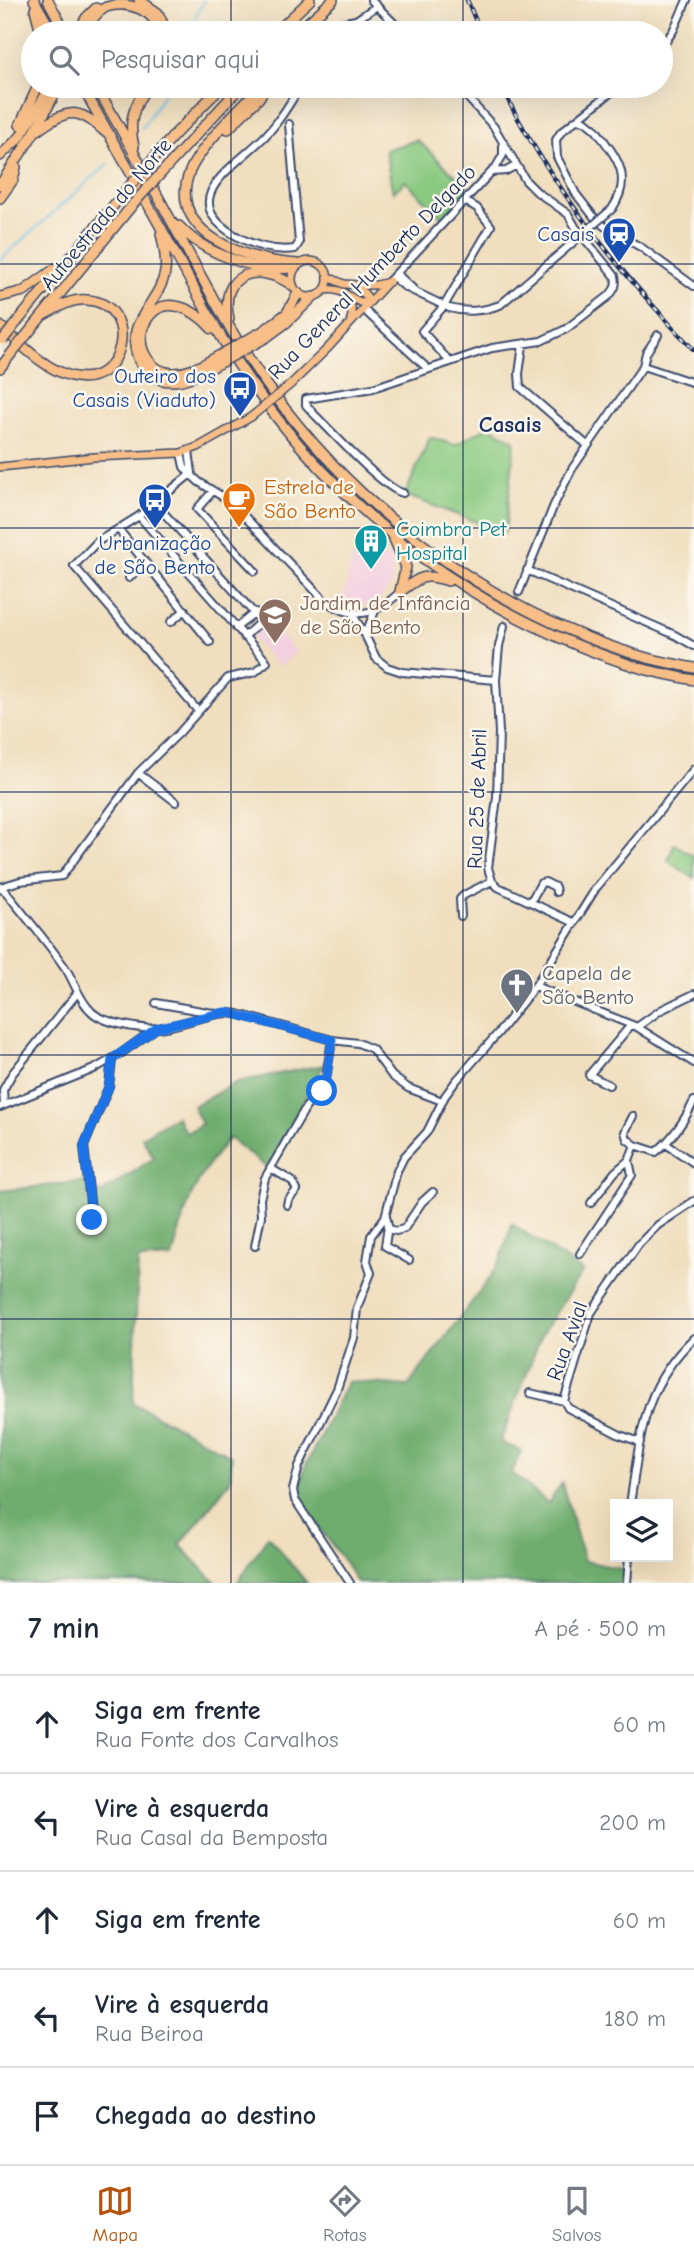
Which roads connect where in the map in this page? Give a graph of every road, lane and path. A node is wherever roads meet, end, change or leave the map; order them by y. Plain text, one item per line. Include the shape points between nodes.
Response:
1 (34, 0) edge
2 (48, 0) edge
3 (109, 0) edge
4 (139, 0) edge
5 (310, 0) edge
6 (333, 0) edge
7 (371, 0) edge
8 (687, 0) edge
9 (377, 6) junction
10 (38, 21) edge
11 (46, 21) edge
12 (59, 21) edge
13 (85, 21) edge
14 (92, 21) edge
15 (155, 21) edge
16 (162, 21) edge
17 (287, 21) edge
18 (312, 21) edge
19 (351, 21) edge
20 (392, 21) edge
21 (673, 31) edge
22 (34, 98) edge
23 (44, 98) edge
24 (53, 98) edge
25 (89, 98) edge
26 (103, 98) edge
27 (140, 98) edge
28 (210, 98) edge
29 (230, 98) edge
30 (259, 98) edge
31 (293, 98) edge
32 (468, 98) edge
33 (605, 98) edge
34 (577, 120) junction
35 (289, 124) dead end
36 (34, 133) junction
37 (111, 137) junction
38 (503, 143) junction
39 (10, 145) junction
40 (1, 156) edge
41 (136, 156) junction
42 (18, 158) junction
43 (514, 163) junction
44 (494, 170) junction
45 (0, 174) edge
46 (0, 185) edge
47 (0, 198) edge
48 (465, 201) junction
49 (164, 208) junction
50 (158, 222) junction
51 (72, 256) junction
52 (405, 264) junction
53 (297, 266) junction
54 (694, 272) edge
55 (328, 277) junction
56 (391, 280) junction
57 (691, 283) edge
58 (357, 285) junction
59 (406, 285) junction
60 (295, 289) junction
61 (324, 290) junction
62 (0, 296) edge
63 (313, 297) junction
64 (350, 298) junction
65 (366, 307) junction
66 (447, 307) junction
67 (42, 316) junction
68 (350, 324) junction
69 (0, 326) edge
70 (265, 334) junction
71 (658, 335) dead end
72 (236, 337) junction
73 (1, 342) edge
74 (224, 344) junction
75 (523, 345) junction
76 (450, 362) junction
77 (207, 366) junction
78 (643, 366) junction
79 (0, 368) edge
80 (428, 369) junction
81 (694, 383) edge
82 (587, 445) junction
83 (185, 452) junction
84 (0, 467) edge
85 (192, 473) junction
86 (213, 491) junction
87 (403, 493) dead end
88 (154, 502) junction
89 (139, 516) junction
90 (119, 530) junction
91 (391, 535) junction
92 (146, 563) junction
93 (527, 570) junction
94 (255, 571) dead end
95 (129, 578) dead end
96 (464, 587) junction
97 (400, 592) junction
98 (519, 592) tunnel mouth
99 (185, 610) junction
100 (375, 610) junction
101 (255, 612) junction
102 (352, 613) junction
103 (171, 622) dead end
104 (370, 622) junction
105 (359, 624) junction
106 (504, 625) tunnel mouth
107 (236, 628) junction
108 (365, 635) junction
109 (244, 637) junction
110 (210, 642) dead end
111 (694, 646) edge
112 (694, 668) edge
113 (496, 680) junction
114 (694, 680) edge
115 (198, 711) junction
116 (694, 769) edge
117 (138, 773) junction
118 (176, 802) dead end
119 (492, 881) junction
120 (0, 887) edge
121 (556, 892) dead end
122 (531, 901) junction
123 (461, 916) dead end
124 (575, 923) junction
125 (534, 986) junction
126 (78, 992) junction
127 (694, 994) edge
128 (156, 1003) dead end
129 (218, 1013) junction
130 (634, 1026) junction
131 (158, 1028) junction
132 (332, 1040) junction
133 (112, 1059) junction
134 (694, 1063) edge
135 (609, 1085) dead end
136 (442, 1101) junction
137 (694, 1101) edge
138 (2, 1106) edge
139 (634, 1116) dead end
140 (666, 1144) junction
141 (635, 1145) junction
142 (629, 1160) junction
143 (694, 1163) edge
144 (270, 1168) junction
145 (433, 1192) dead end
146 (694, 1201) edge
147 (591, 1203) dead end
148 (287, 1205) dead end
149 (386, 1214) junction
150 (92, 1220) dead end
151 (388, 1226) junction
152 (255, 1246) dead end
153 (580, 1254) dead end
154 (410, 1260) dead end
155 (694, 1338) edge
156 (530, 1393) dead end
157 (564, 1401) junction
158 (640, 1442) junction
159 (631, 1499) edge
160 (629, 1562) edge
161 (350, 1583) edge
162 (627, 1583) edge

1 - 10 highway
1 - 11 highway
2 - 12 highway
3 - 13 highway via 93,9
4 - 16 highway
5 - 17 highway
6 - 18 highway
7 - 9 street
8 - 21 street
9 - 19 street
9 - 20 street
14 - 15 highway via 106,7 126,3 145,9
22 - 39 highway
23 - 39 highway
24 - 36 highway
25 - 37 highway
26 - 41 highway
27 - 41 highway via 132,111
28 - 51 highway, Autoestrada do Norte, bridge
29 - 67 highway, Autoestrada do Norte, bridge via 134,203
30 - 53 highway via 208,146 190,171 186,197 193,219 211,237 232,249
31 - 35 street via 267,135 214,184 207,198 209,213 239,238 288,250 299,243
32 - 38 street
33 - 34 street
34 - 57 street via 556,140 557,157 576,194 604,226
34 - 66 street, bridge via 596,130 619,162 621,191 612,209 500,305 469,312
36 - 37 highway via 56,116 69,113 83,116
36 - 42 highway
37 - 50 highway
38 - 43 street
38 - 44 street, Rua General Humberto Delgado via 503,155
39 - 40 highway
41 - 49 highway
42 - 45 highway
42 - 46 highway
42 - 47 highway via 13,180
43 - 44 street, Rua General Humberto Delgado via 506,171
43 - 75 street via 537,192 568,214 616,283 609,296 566,329
44 - 48 street, Rua General Humberto Delgado
48 - 52 street, Rua General Humberto Delgado
48 - 66 street via 491,226
49 - 53 highway via 186,234 217,254 275,268
49 - 72 highway
50 - 74 highway
50 - 77 highway via 165,271 135,330 136,354 147,372 176,382
51 - 62 highway via 24,291
51 - 73 highway, Autoestrada do Norte, bridge
52 - 56 street, Rua General Humberto Delgado
52 - 59 street
53 - 55 main road via 314,261
53 - 60 main road via 292,273
54 - 57 street
55 - 58 main road
55 - 61 main road
56 - 58 main road
56 - 59 street
56 - 59 street
56 - 65 main road, Rua General Humberto Delgado
58 - 65 main road via 364,292
59 - 66 street
60 - 63 main road
60 - 70 highway via 287,313
60 - 72 highway via 265,272 240,278 226,301
61 - 63 main road
61 - 64 main road via 340,289
63 - 70 highway via 286,323
64 - 65 main road
64 - 68 main road
65 - 68 main road, Rua General Humberto Delgado
65 - 80 street
66 - 76 street via 422,331
67 - 69 highway via 75,301 100,303 117,318 121,349 97,375 73,377 46,364
67 - 79 highway, Autoestrada do Norte, bridge
68 - 83 main road, Rua General Humberto Delgado, bridge via 251,417
70 - 77 highway, bridge
71 - 78 street
72 - 112 highway via 272,392 333,466 447,562 494,593 578,632 637,655
74 - 77 highway via 186,307 166,307 149,319 141,341 143,352 157,369 175,373
74 - 91 highway via 310,457
75 - 76 street via 492,348
75 - 82 street via 520,387
76 - 80 street
78 - 81 street
78 - 82 street
80 - 87 street via 373,388 305,400 374,472
82 - 93 street via 554,505
83 - 84 main road, Rua General Humberto Delgado
83 - 85 street via 184,467
85 - 86 street
85 - 88 street
86 - 94 street via 197,509
86 - 102 street via 231,502 324,600
88 - 89 street
88 - 101 street
89 - 90 street
89 - 107 street
90 - 92 street
90 - 115 street via 97,542 74,566
91 - 96 highway
91 - 97 highway via 406,567
92 - 95 street
92 - 99 street
93 - 98 street
93 - 111 street
96 - 97 highway via 427,576
96 - 114 highway via 573,643 638,668
97 - 100 street
99 - 103 street
99 - 110 street
100 - 102 street
100 - 104 street
101 - 107 street
101 - 109 street via 261,621
102 - 105 street
104 - 105 street
104 - 108 street
105 - 108 street
106 - 113 street, Rua 25 de Abril
107 - 109 street
108 - 113 street via 376,658 387,667
109 - 115 street via 267,662 256,672 228,678
113 - 119 street, Rua 25 de Abril via 499,732 488,868
115 - 117 street
116 - 124 street via 596,888
117 - 118 street
117 - 120 street via 62,876
119 - 122 street, Rua 25 de Abril
119 - 123 street via 460,899
120 - 126 street
121 - 122 street via 555,887 541,883
122 - 124 street, Rua 25 de Abril
124 - 125 street
125 - 130 street
125 - 136 street
126 - 131 street via 101,1019
126 - 138 street via 12,1074 3,1090
127 - 130 street
128 - 129 street
129 - 131 street
129 - 132 street
130 - 134 street
130 - 135 street via 589,1075
131 - 133 street
132 - 136 street via 372,1049 392,1076 408,1088
132 - 144 street via 326,1083
133 - 138 street
133 - 150 street via 109,1086 84,1146
136 - 149 street via 427,1132 397,1171
137 - 140 street
139 - 141 street via 625,1132
140 - 141 street via 656,1152
140 - 143 street
141 - 142 street
142 - 147 street
142 - 153 street via 632,1175
144 - 148 street via 292,1181 297,1190
144 - 152 street via 262,1187
145 - 151 street via 404,1229
146 - 157 street, Rua Avial via 639,1244 591,1313
149 - 151 street
149 - 161 street via 371,1236 367,1261 372,1273 357,1308 343,1373 299,1466 293,1490 295,1500
151 - 154 street via 385,1246
155 - 158 street via 662,1374 648,1404
156 - 157 street
157 - 158 street, Rua Avial via 568,1408
158 - 159 street
160 - 162 street

